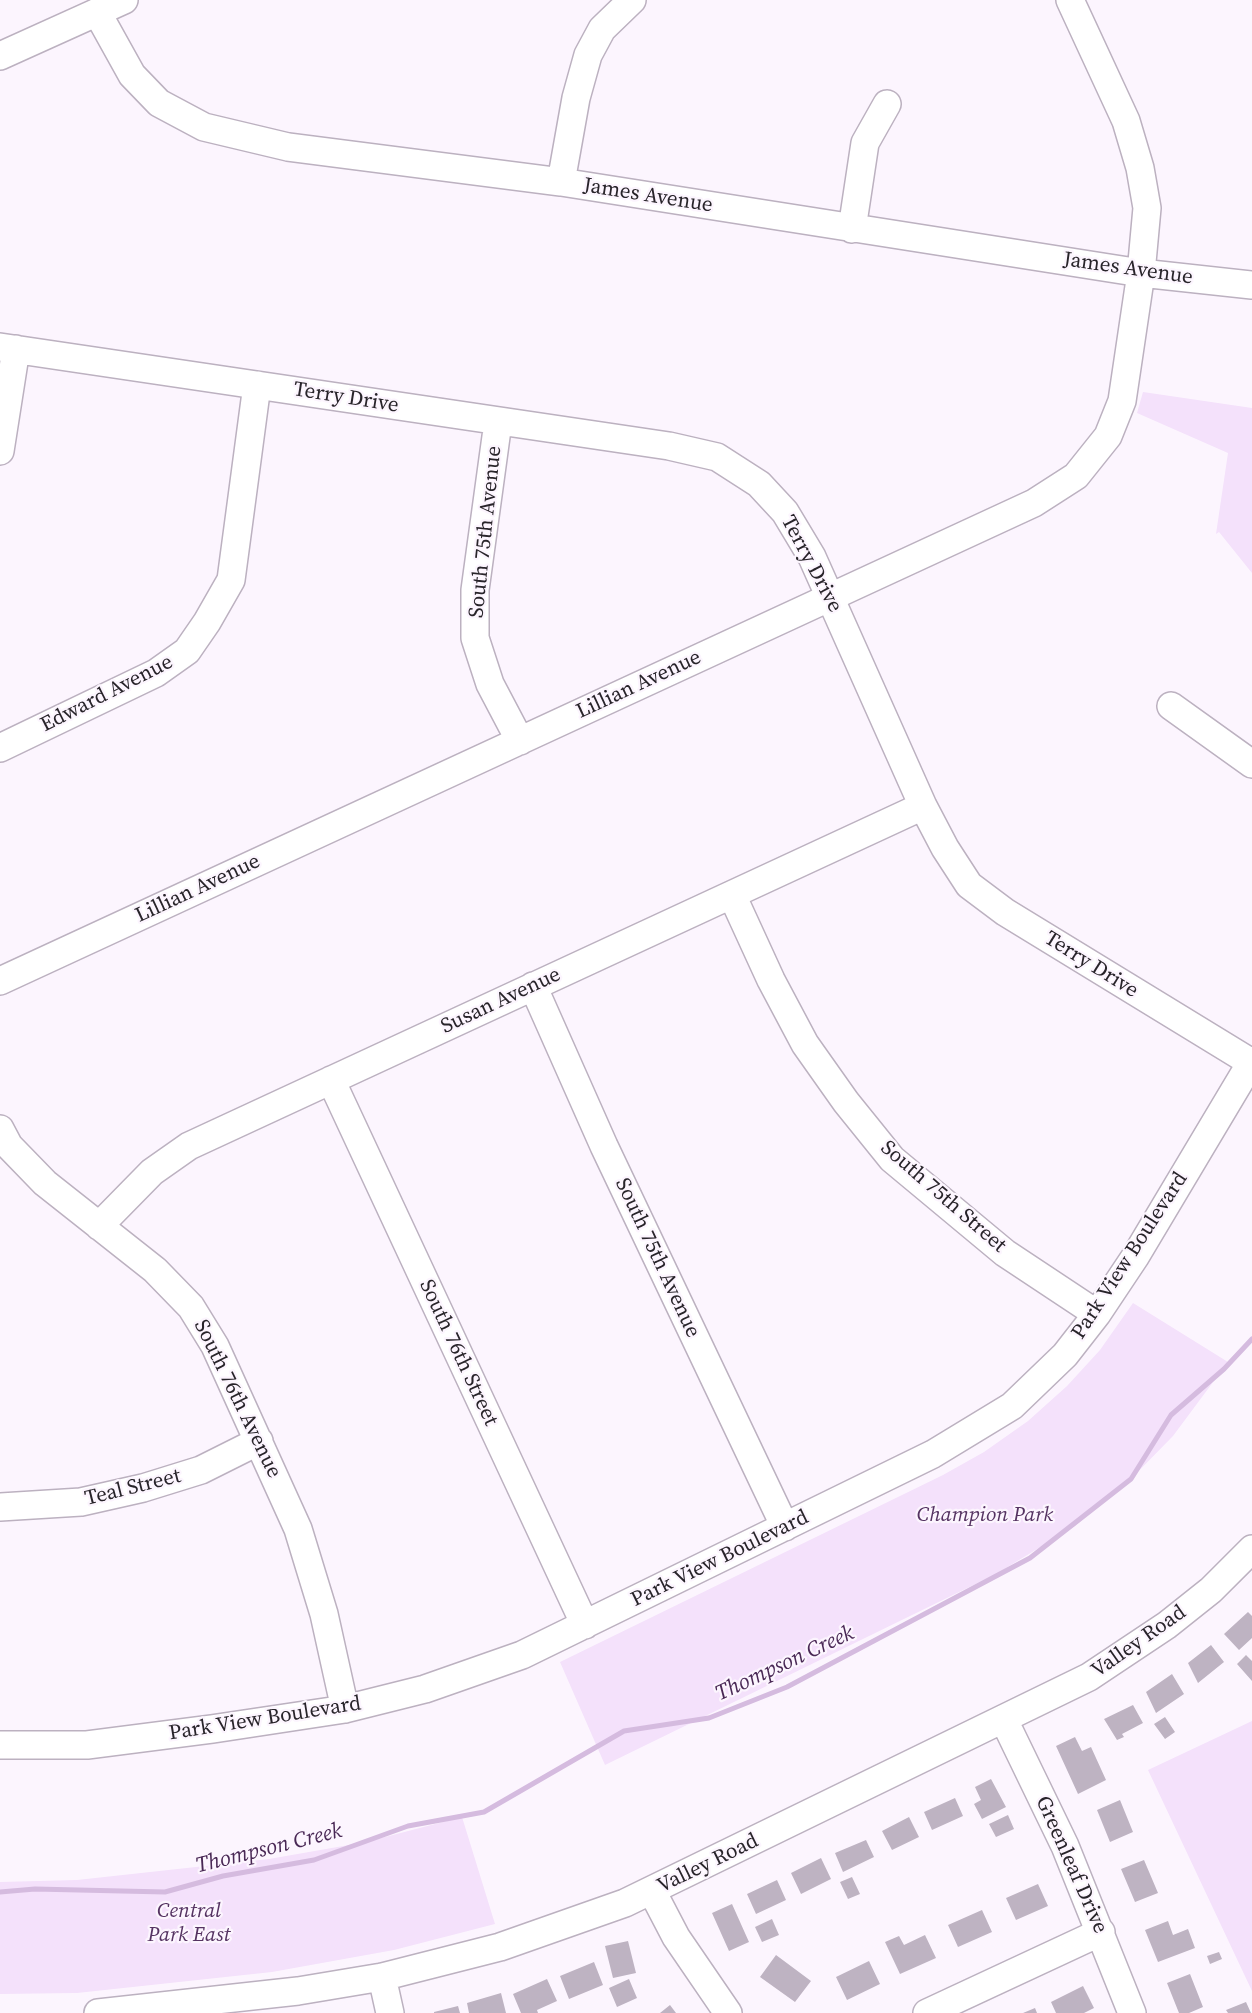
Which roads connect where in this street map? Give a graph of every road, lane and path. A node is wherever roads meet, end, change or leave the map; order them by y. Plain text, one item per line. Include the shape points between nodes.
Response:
1 (124, 0) edge
2 (632, 0) edge
3 (1070, 0) edge
4 (97, 12) junction
5 (0, 57) edge
6 (887, 104) dead end
7 (561, 182) junction
8 (852, 229) junction
9 (1141, 273) junction
10 (1252, 285) edge
11 (8, 348) edge
12 (257, 385) junction
13 (498, 422) junction
14 (0, 451) edge
15 (830, 596) junction
16 (1171, 706) dead end
17 (520, 741) junction
18 (0, 748) edge
19 (1252, 764) edge
20 (923, 806) junction
21 (732, 895) junction
22 (0, 981) edge
23 (534, 986) junction
24 (1252, 1062) edge
25 (331, 1080) junction
26 (0, 1129) edge
27 (99, 1226) junction
28 (1097, 1314) junction
29 (259, 1441) junction
30 (0, 1507) edge
31 (786, 1527) junction
32 (1252, 1549) edge
33 (585, 1625) junction
34 (345, 1709) junction
35 (1004, 1720) junction
36 (0, 1745) edge
37 (652, 1891) junction
38 (1101, 1932) junction
39 (381, 1977) junction
40 (98, 2013) edge
41 (390, 2013) edge
42 (728, 2013) edge
43 (927, 2013) edge
44 (1132, 2013) edge

1 - 4 street
2 - 7 street via 602,29 588,55
3 - 9 street, Lillian Avenue via 1126,121 1140,168 1147,208
4 - 5 street
4 - 7 street, James Avenue via 132,75 159,103 204,127 288,147
6 - 8 street via 865,143
7 - 8 street, James Avenue
8 - 9 street, James Avenue
9 - 10 street, James Avenue
9 - 15 street, Lillian Avenue via 1119,412 1101,447 1076,476 1034,503
11 - 12 street, Terry Drive
11 - 14 street
12 - 13 street, Terry Drive
12 - 18 street, Edward Avenue via 231,580 187,651 156,672
13 - 15 street, Terry Drive via 669,446 717,458 759,484 785,512 813,557
13 - 17 street, South 75th Avenue via 475,590 476,638 490,684
15 - 17 street, Lillian Avenue
15 - 20 street, Terry Drive
16 - 19 street
17 - 22 street, Lillian Avenue
20 - 21 street, Susan Avenue
20 - 24 street, Terry Drive via 969,885 1005,912
21 - 23 street, Susan Avenue
21 - 28 street, South 75th Street via 805,1044 892,1159 1005,1253
23 - 25 street, Susan Avenue
23 - 31 street, South 75th Avenue via 604,1146
24 - 28 street, Park View Boulevard
25 - 27 street, Susan Avenue via 189,1146 152,1172
25 - 33 street, South 76th Street
26 - 27 street, South 76th Avenue via 9,1146 45,1183
27 - 29 street, South 76th Avenue via 155,1270 191,1307 215,1346
28 - 31 street, Park View Boulevard via 1065,1355 1012,1406 933,1454
29 - 30 street, Teal Street via 201,1470 143,1488 81,1502
29 - 34 street, South 76th Avenue via 298,1529 324,1614
31 - 33 street, Park View Boulevard
32 - 35 street, Valley Road via 1211,1590 1118,1660
33 - 34 street, Park View Boulevard via 511,1659 425,1689
34 - 36 street, Park View Boulevard via 87,1745
35 - 37 street, Valley Road
35 - 38 street, Greenleaf Drive via 1065,1846
37 - 39 street, Valley Road via 500,1947
37 - 42 street via 676,1937
38 - 43 street
38 - 44 street, Greenleaf Drive
39 - 40 street, Valley Road via 298,1991
39 - 41 street

